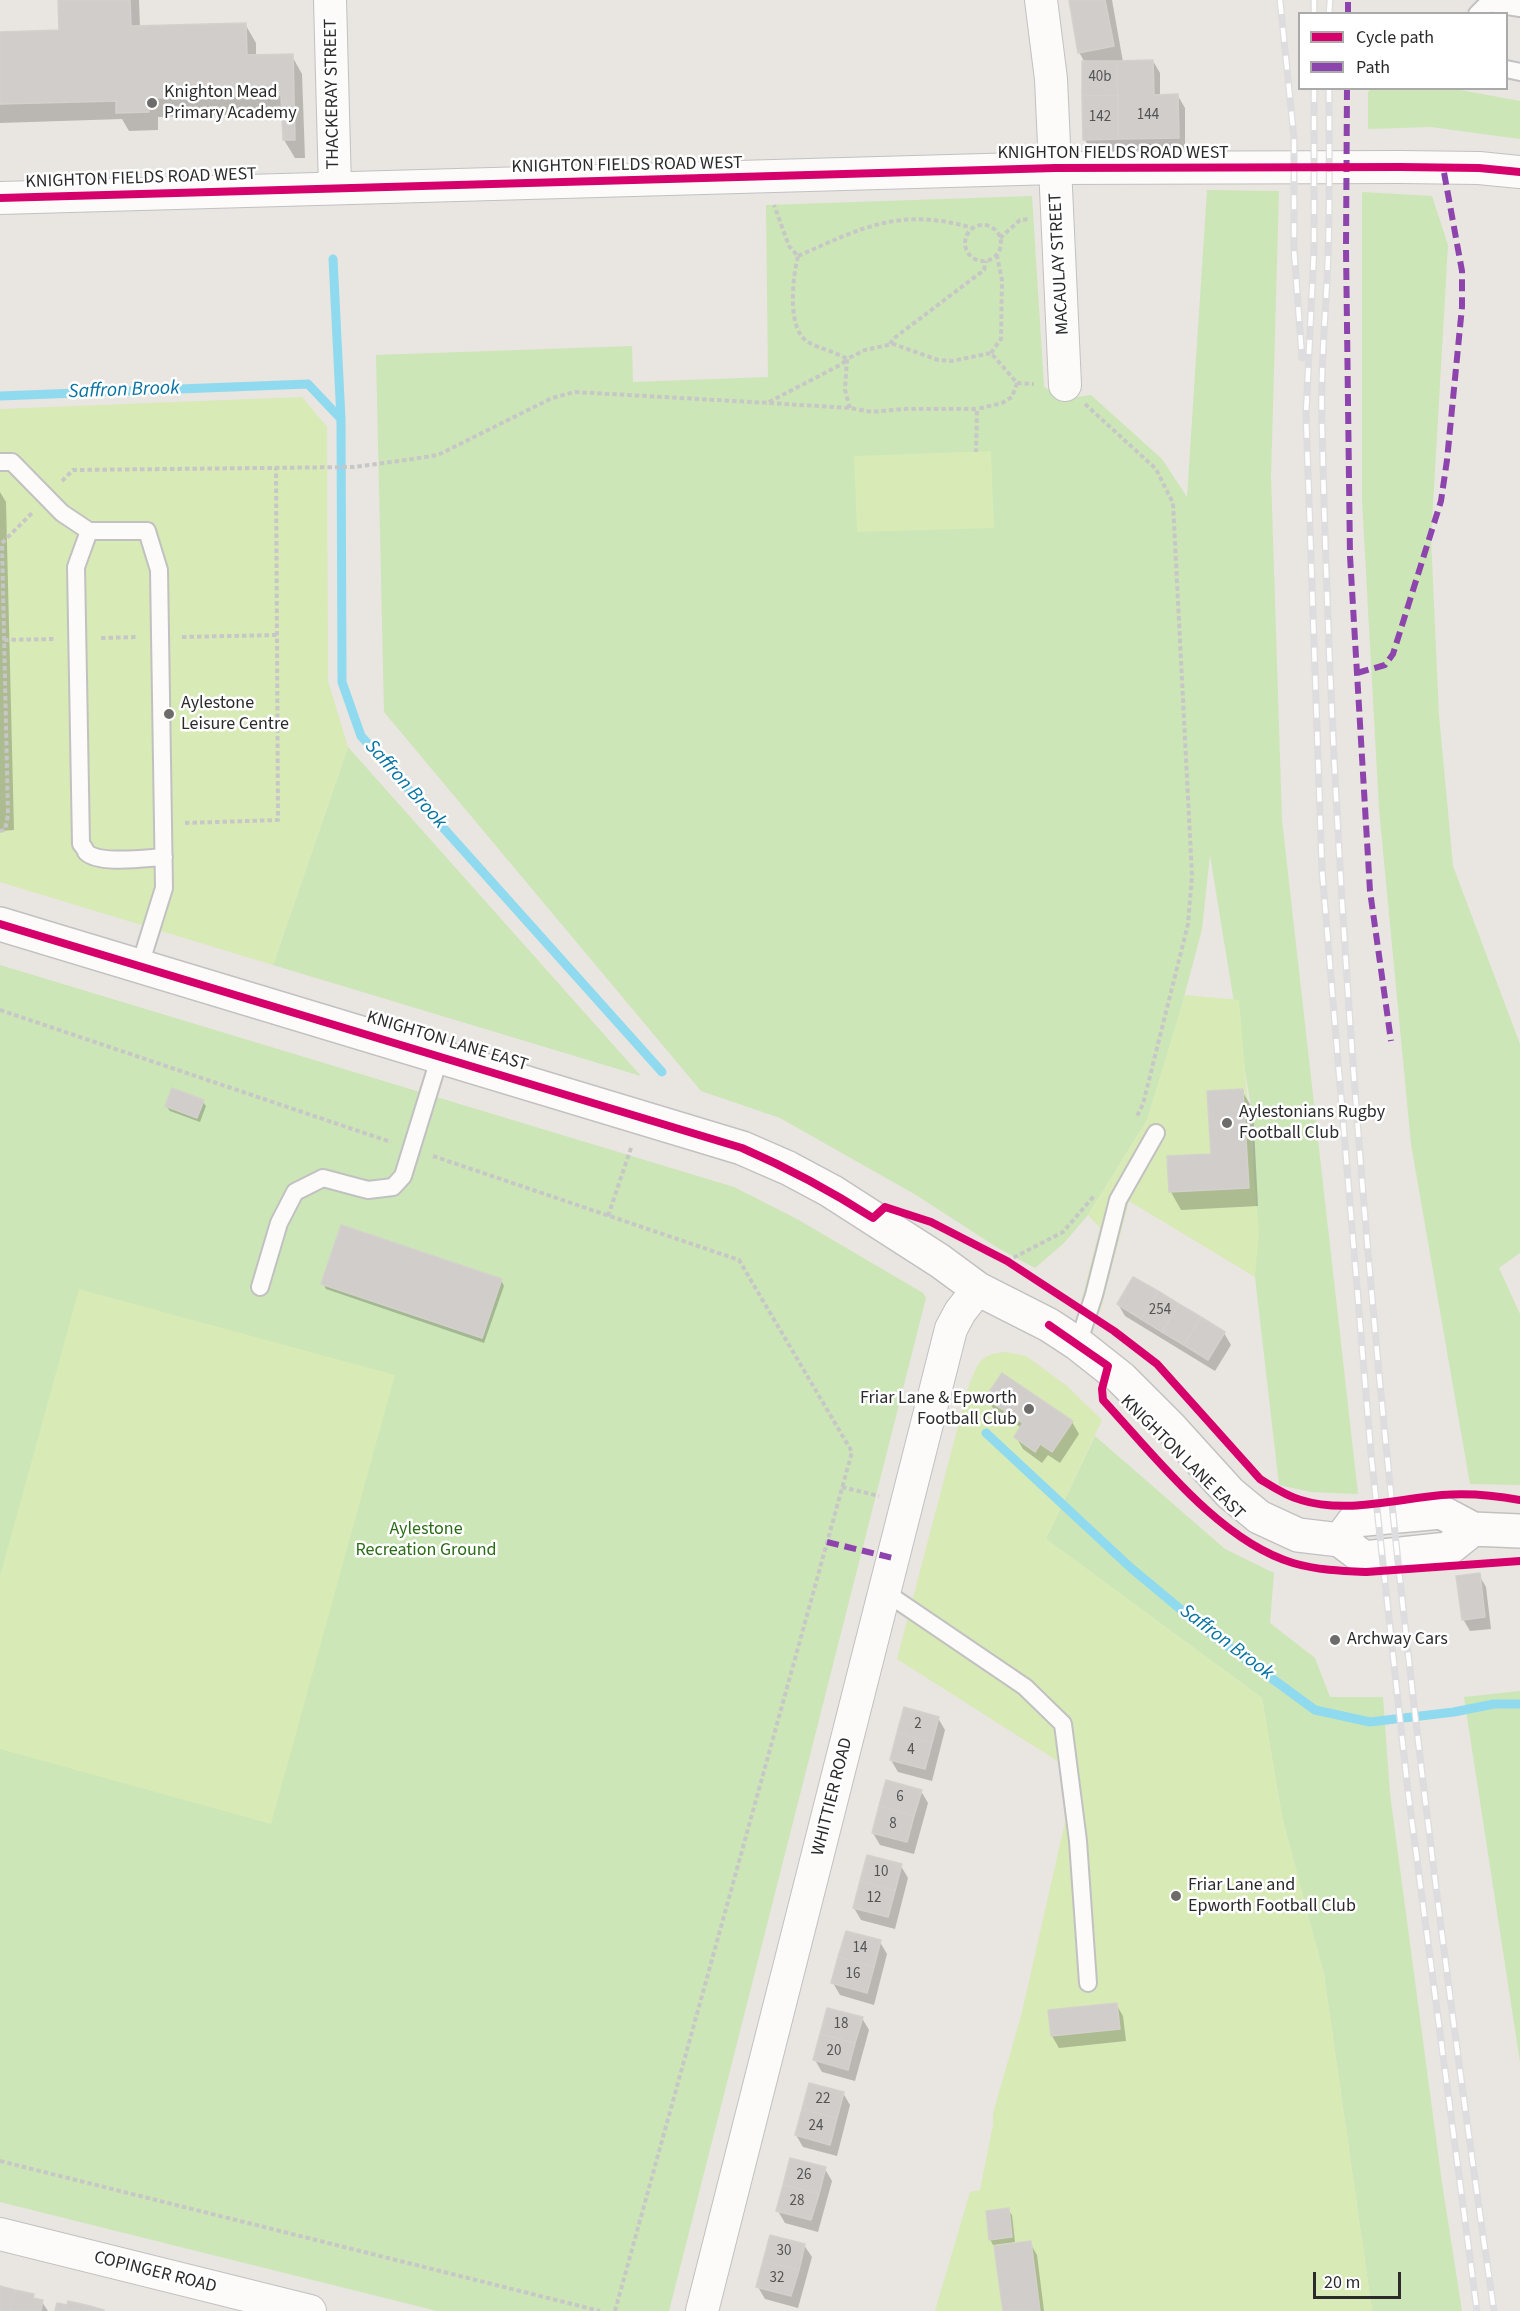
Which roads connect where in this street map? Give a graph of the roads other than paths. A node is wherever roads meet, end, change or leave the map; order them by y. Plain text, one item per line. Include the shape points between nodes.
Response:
1 (330, 0) edge
2 (1041, 0) edge
3 (1520, 8) edge
4 (1479, 12) edge
5 (1055, 168) junction
6 (1520, 172) edge
7 (335, 188) junction
8 (0, 198) edge
9 (1065, 385) road end
10 (0, 462) edge
11 (89, 531) junction
12 (164, 857) junction
13 (0, 924) edge
14 (140, 965) junction
15 (440, 1056) junction
16 (1156, 1133) dead end
17 (260, 1287) dead end
18 (978, 1289) junction
19 (1078, 1344) junction
20 (1520, 1531) edge
21 (885, 1592) junction
22 (1088, 1983) dead end
23 (0, 2234) edge
24 (309, 2311) edge
25 (702, 2311) edge

1 - 7 street, THACKERAY STREET
2 - 5 street, MACAULAY STREET via 1051,79
3 - 4 lane via 1488,3
5 - 6 street, KNIGHTON FIELDS ROAD WEST via 1455,167
5 - 7 street, KNIGHTON FIELDS ROAD WEST
5 - 9 street, MACAULAY STREET
7 - 8 street, KNIGHTON FIELDS ROAD WEST
10 - 11 lane via 12,462 62,513
11 - 12 lane via 147,531 159,570
11 - 12 lane via 76,567 81,844 86,852 105,859
12 - 14 lane via 164,888
13 - 14 street, KNIGHTON LANE EAST
14 - 15 street, KNIGHTON LANE EAST
15 - 17 lane via 403,1176 393,1187 368,1190 323,1178 295,1192 279,1223
15 - 18 street, KNIGHTON LANE EAST via 742,1148 831,1191
16 - 19 lane via 1118,1200
18 - 19 street, KNIGHTON LANE EAST
18 - 21 street, WHITTIER ROAD via 951,1329
19 - 20 street, KNIGHTON LANE EAST via 1120,1378 1230,1493 1259,1516 1298,1535 1340,1540 1364,1558 1448,1549 1473,1529
21 - 22 lane via 1025,1687 1063,1725 1078,1841
21 - 25 street, WHITTIER ROAD
23 - 24 street, COPINGER ROAD

